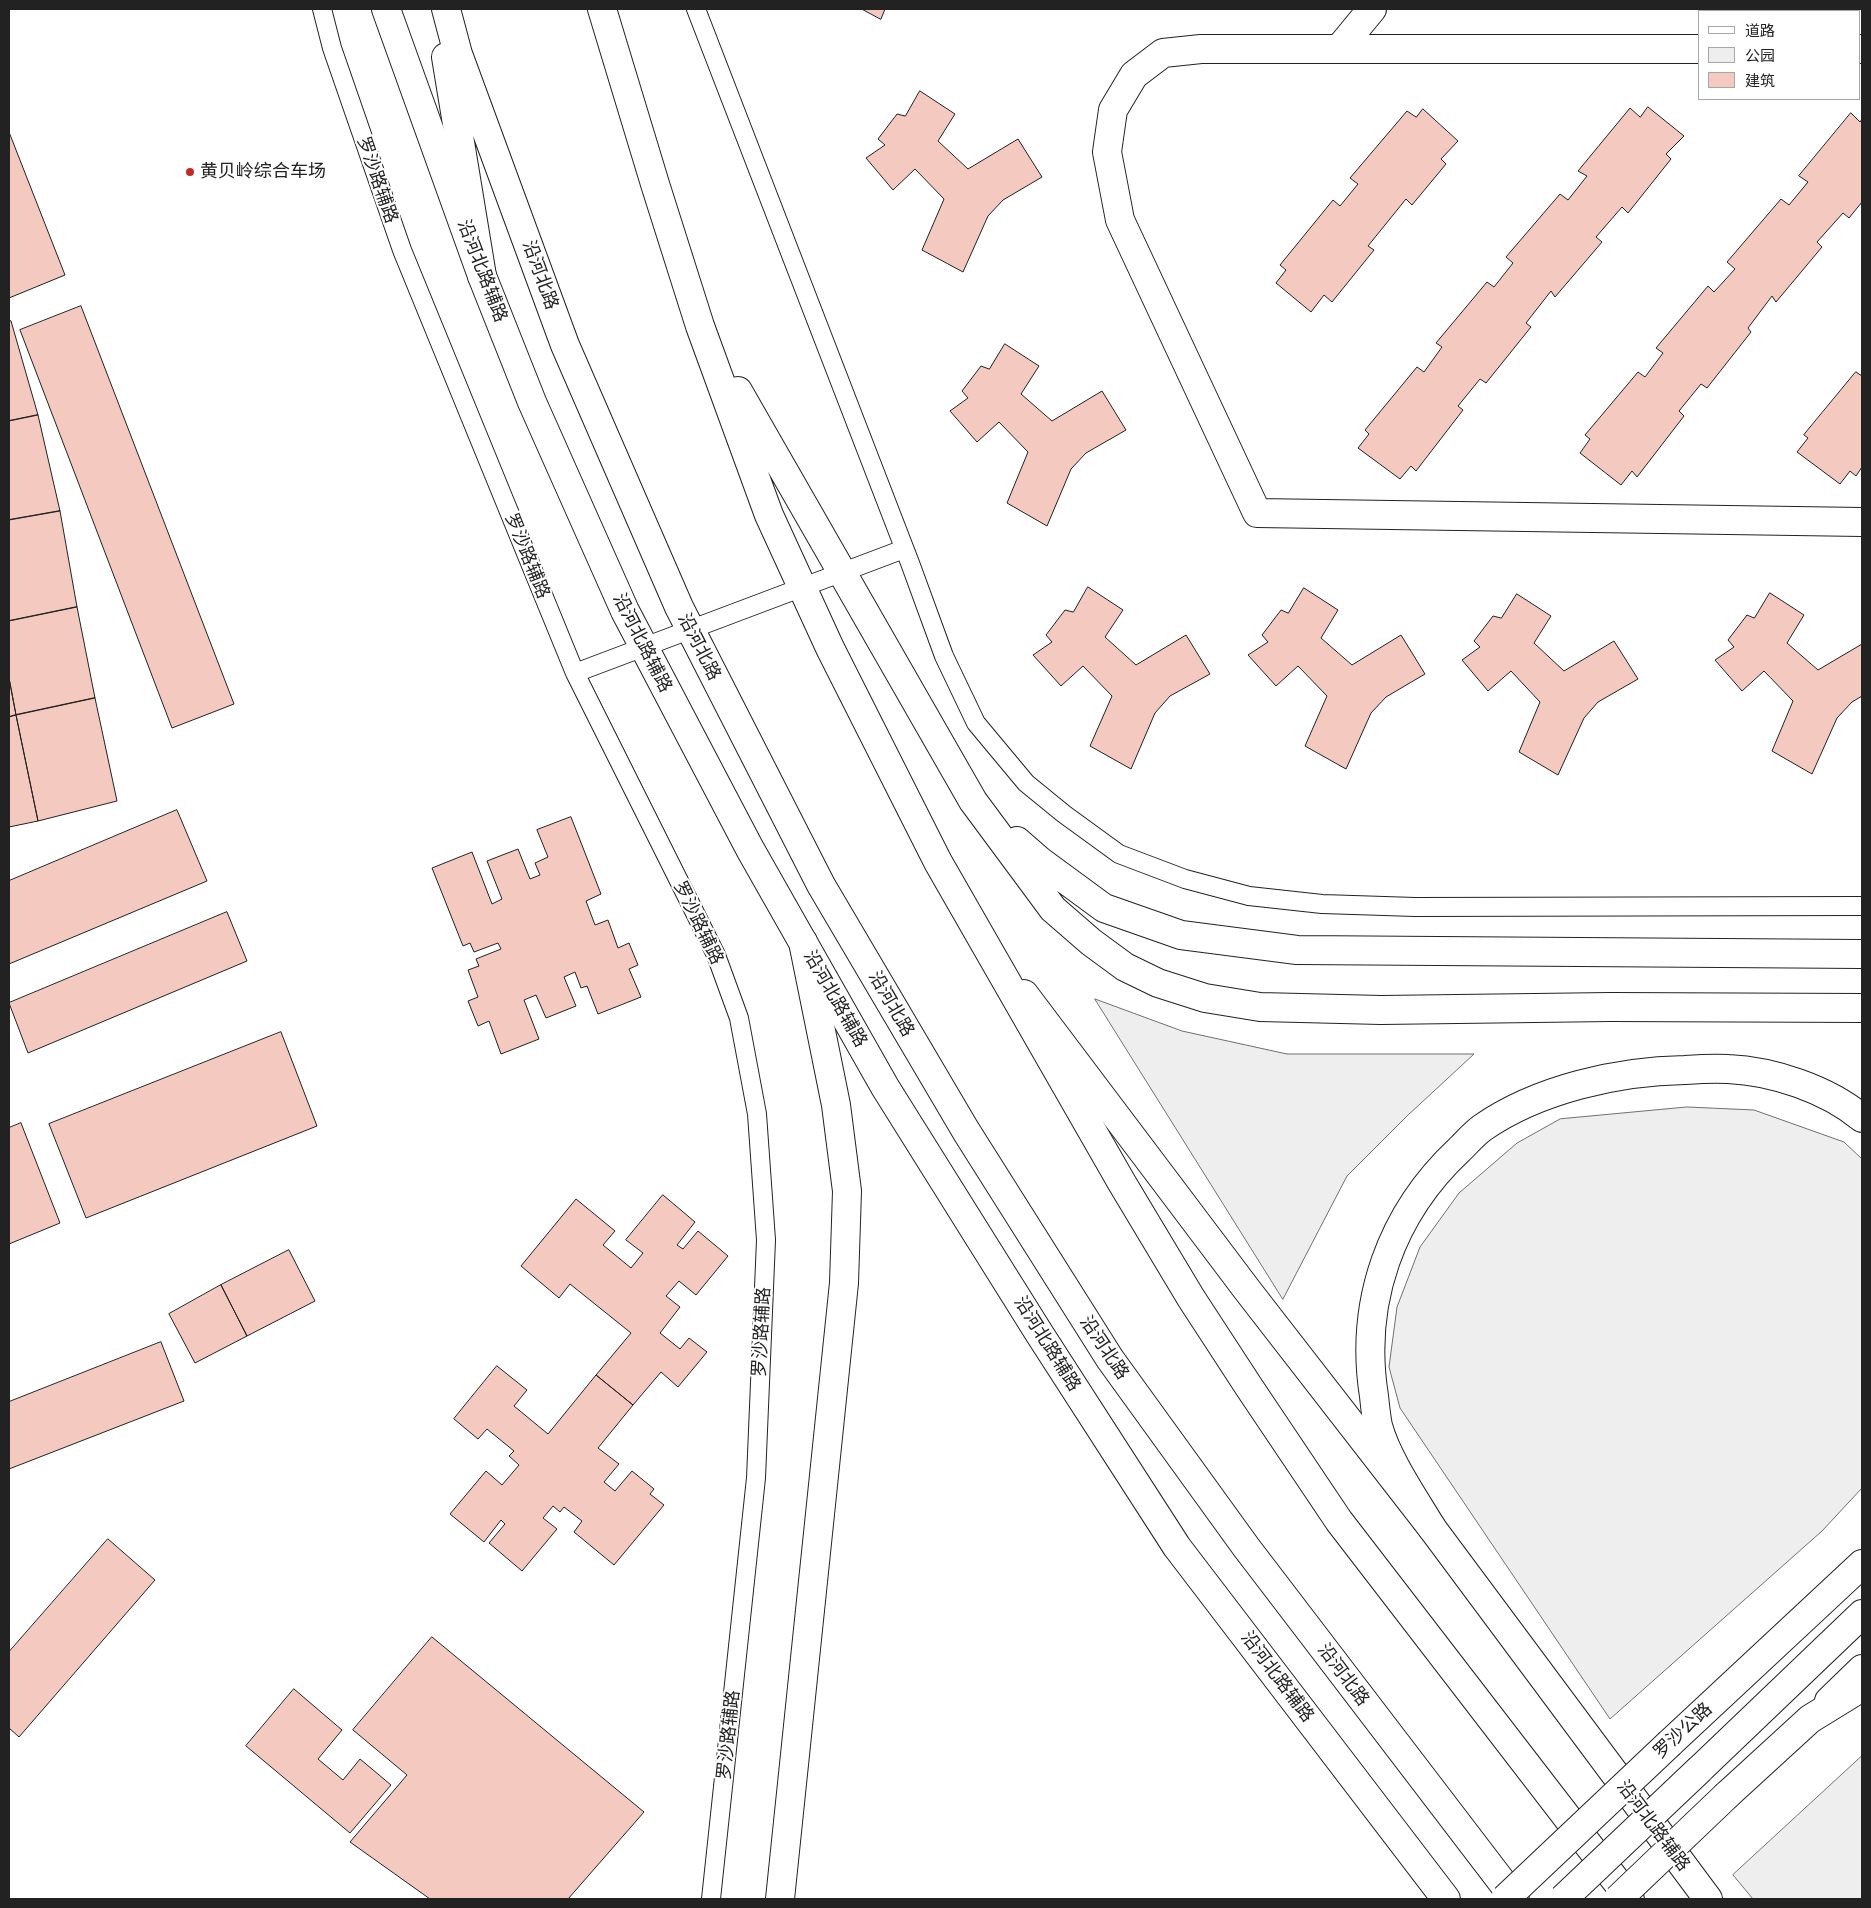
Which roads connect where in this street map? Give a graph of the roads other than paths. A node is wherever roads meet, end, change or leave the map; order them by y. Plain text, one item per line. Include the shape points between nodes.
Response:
1 (322, 9) edge
2 (386, 9) edge
3 (438, 9) edge
4 (446, 9) edge
5 (602, 9) edge
6 (696, 9) edge
7 (1372, 9) edge
8 (1339, 49) junction
9 (1698, 49) edge
10 (482, 276) junction
11 (700, 326) junction
12 (1862, 522) edge
13 (904, 549) junction
14 (575, 673) junction
15 (973, 801) junction
16 (1862, 906) edge
17 (983, 939) junction
18 (802, 942) junction
19 (1862, 954) edge
20 (1862, 1008) edge
21 (1862, 1118) edge
22 (1432, 1528) junction
23 (1862, 1555) edge
24 (1862, 1564) edge
25 (1838, 1588) junction
26 (1862, 1614) edge
27 (1862, 1669) edge
28 (1862, 1688) edge
29 (1810, 1719) junction
30 (711, 1899) edge
31 (780, 1899) edge
32 (1446, 1899) edge
33 (1505, 1899) edge
34 (1515, 1899) edge
35 (1563, 1899) edge
36 (1618, 1899) edge
37 (1630, 1899) edge
38 (1708, 1899) edge

1 - 14 lane, 罗沙路辅路 via 332,48 402,250
2 - 10 main road, 沿河北路辅路
3 - 10 main road
4 - 34 main road, 沿河北路 via 458,54 565,345 679,607 822,885 966,1132 1110,1360 1246,1547
5 - 11 main road
6 - 13 lane
7 - 8 main road
8 - 9 main road
8 - 12 main road via 1201,49 1163,53 1134,75 1113,110 1107,152 1120,220 1257,512
10 - 18 main road, 沿河北路辅路 via 532,402 624,611
11 - 15 main road
11 - 17 main road via 769,515 830,648 938,862
13 - 14 lane
13 - 16 lane via 944,656 976,724 1026,783 1119,854 1185,879 1249,896 1322,904 1415,907
14 - 30 lane, 罗沙路辅路 via 716,955 739,1018 757,1114 766,1240 756,1478
15 - 19 main road via 1040,861 1104,908 1181,935 1297,950
15 - 20 main road via 1053,909 1091,942 1125,967 1158,983 1205,998 1260,1008 1381,1010 1611,1006
17 - 22 main road, 沿河北路辅路 via 1248,1291
17 - 37 main road via 1191,1298 1339,1521
18 - 31 main road via 836,1105 847,1191 844,1283
18 - 32 main road, 沿河北路辅路 via 891,1095 1178,1547
21 - 22 main road via 1845,1104 1783,1077 1729,1069 1657,1070 1592,1082 1539,1097 1482,1129 1440,1167 1410,1208 1385,1260 1371,1320 1370,1372 1378,1426 1396,1468
22 - 38 main road, 沿河北路辅路
23 - 25 main road
24 - 25 main road, 罗沙公路
25 - 33 main road, 罗沙公路, bridge
26 - 35 main road, bridge
27 - 29 main road
28 - 29 main road
29 - 36 main road, bridge

